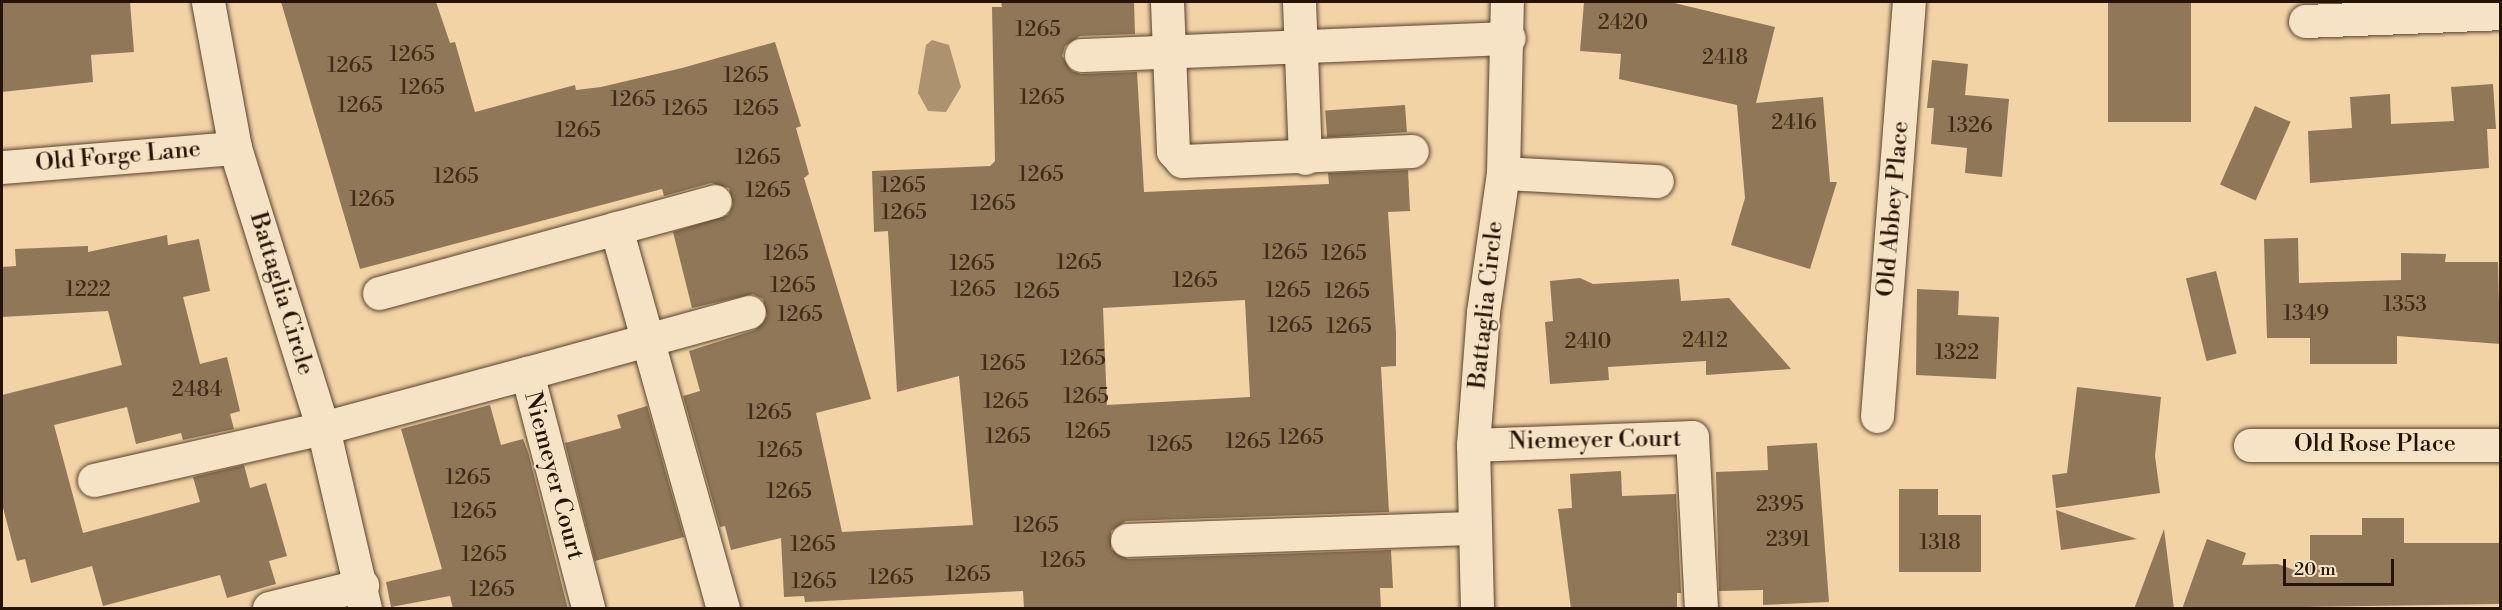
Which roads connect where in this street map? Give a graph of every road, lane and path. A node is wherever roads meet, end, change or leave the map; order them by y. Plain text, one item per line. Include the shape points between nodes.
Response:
1 (208, 2) edge
2 (1167, 2) edge
3 (1299, 2) edge
4 (1507, 2) edge
5 (1909, 2) edge
6 (2500, 13) edge
7 (2305, 21) dead end
8 (1509, 38) junction
9 (1301, 45) junction
10 (1168, 51) junction
11 (1081, 55) dead end
12 (235, 147) junction
13 (1412, 151) dead end
14 (1305, 158) junction
15 (2, 167) edge
16 (1503, 173) junction
17 (1657, 181) dead end
18 (715, 201) dead end
19 (616, 228) junction
20 (379, 293) dead end
21 (748, 312) dead end
22 (647, 340) junction
23 (527, 373) junction
24 (1877, 416) dead end
25 (323, 428) junction
26 (1473, 444) junction
27 (2250, 445) dead end
28 (2500, 445) edge
29 (94, 480) dead end
30 (1475, 528) junction
31 (1127, 540) dead end
32 (363, 597) edge
33 (1701, 608) edge
34 (269, 609) edge
35 (588, 609) edge
36 (723, 609) edge
37 (1477, 609) edge

1 - 12 street, Battaglia Circle
2 - 10 street
3 - 9 street
4 - 8 street, Battaglia Circle
5 - 24 street, Old Abbey Place
6 - 7 street
8 - 9 street
8 - 16 street, Battaglia Circle
9 - 10 street
9 - 14 street
10 - 11 street
10 - 14 street via 1173,151 1182,161
12 - 15 street, Old Forge Lane
12 - 25 street, Battaglia Circle
13 - 14 street
16 - 17 street
16 - 26 street, Battaglia Circle via 1483,312
18 - 19 street
19 - 20 street
19 - 22 street
21 - 22 street
22 - 23 street
22 - 36 street
23 - 25 street, Niemeyer Court
23 - 35 street, Niemeyer Court
25 - 29 street, Niemeyer Court
25 - 32 street, Battaglia Circle
26 - 30 street, Battaglia Circle
26 - 33 street, Niemeyer Court via 1692,436
27 - 28 street, Old Rose Place
30 - 31 street
30 - 37 street, Battaglia Circle
32 - 34 street, Battaglia Circle

